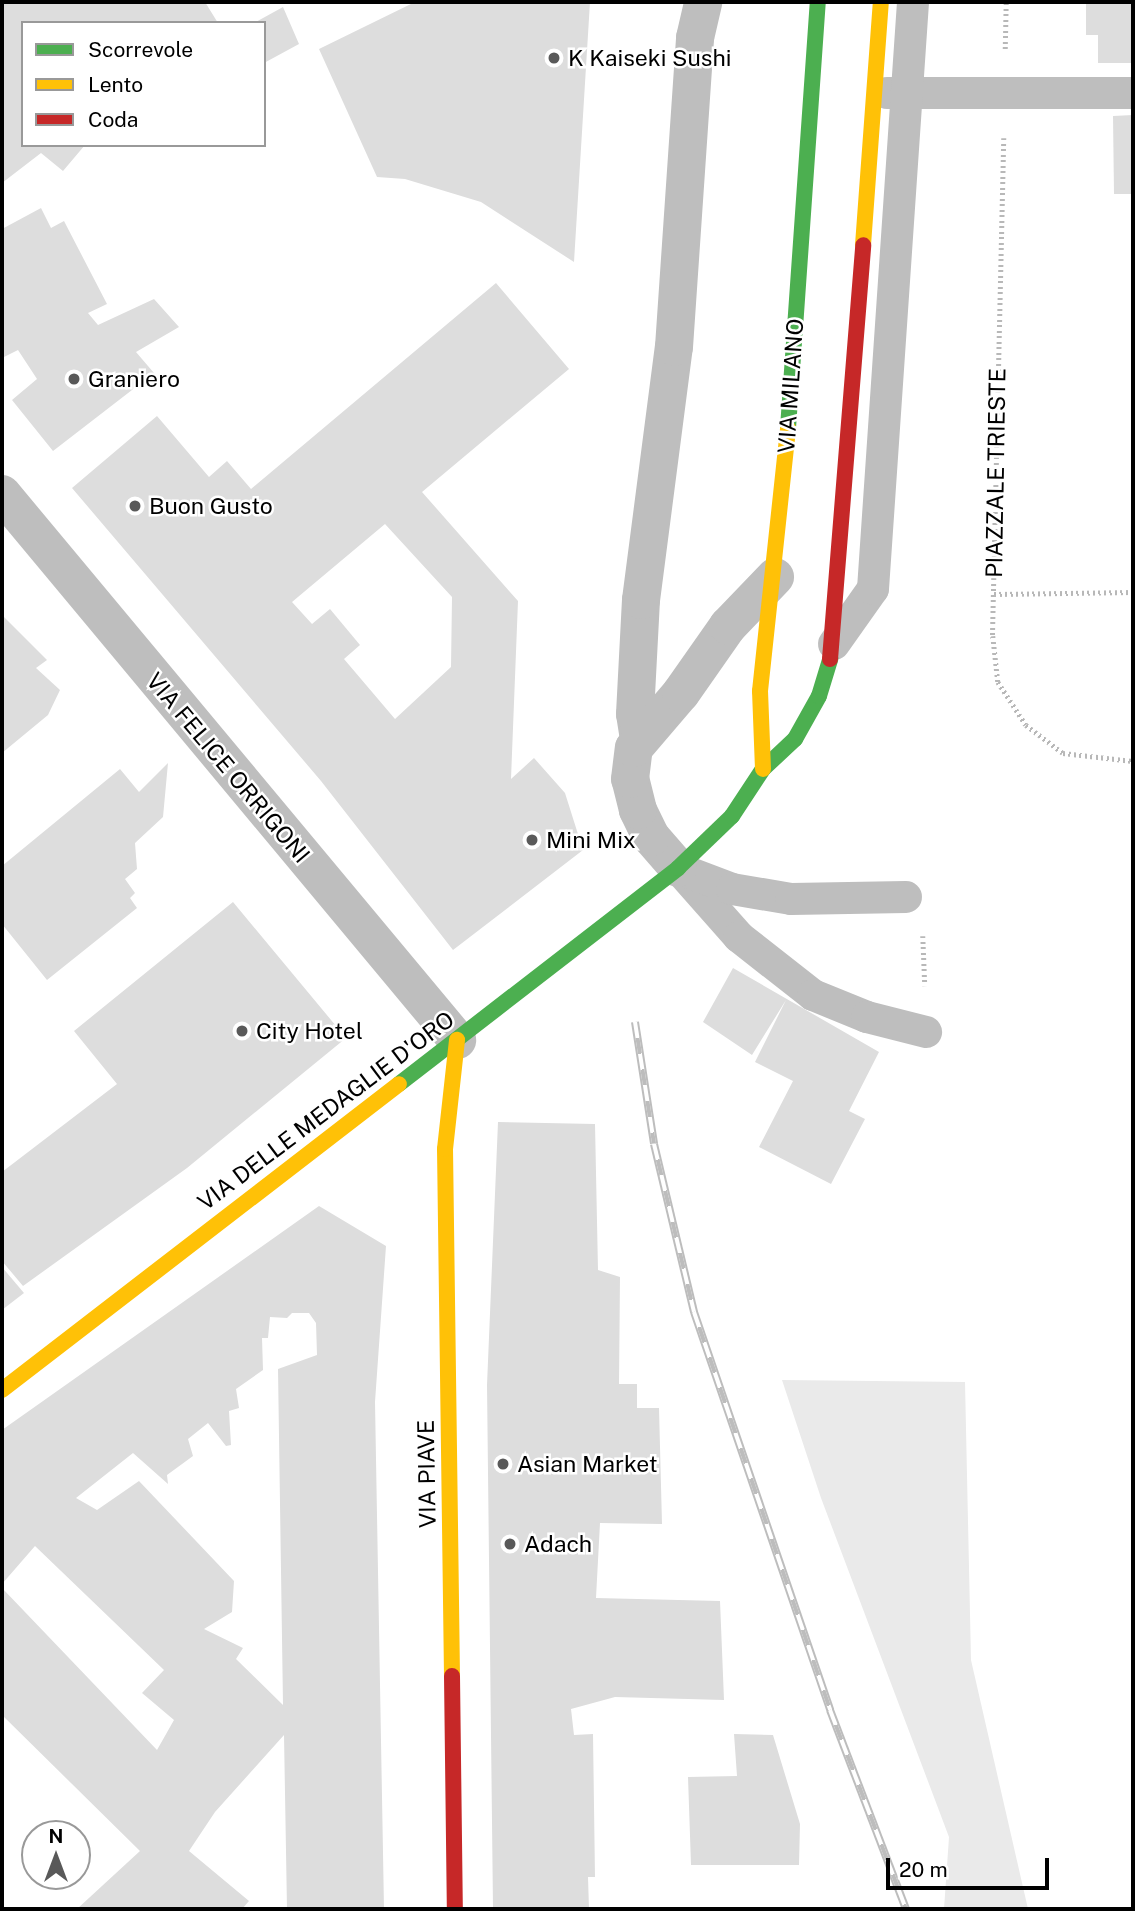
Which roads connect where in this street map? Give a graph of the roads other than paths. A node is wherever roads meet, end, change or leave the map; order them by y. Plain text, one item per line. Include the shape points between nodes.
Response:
1 (703, 2) edge
2 (818, 2) edge
3 (881, 2) edge
4 (913, 2) edge
5 (875, 93) junction
6 (1133, 93) edge
7 (908, 94) junction
8 (2, 494) edge
9 (775, 577) junction
10 (834, 644) junction
11 (639, 739) junction
12 (763, 769) junction
13 (678, 869) junction
14 (906, 897) dead end
15 (926, 1032) road end
16 (457, 1040) junction
17 (2, 1390) edge
18 (455, 1909) edge

1 - 11 street via 695,38 674,347 641,600 635,714
2 - 9 main road, VIA MILANO
3 - 5 main road
4 - 7 lane
5 - 7 lane
5 - 10 main road
6 - 7 lane
7 - 10 lane via 873,589
8 - 16 street, VIA FELICE ORRIGONI
9 - 11 street via 728,626 681,693
9 - 12 main road, VIA MILANO via 759,712
10 - 12 main road via 819,696 795,739
11 - 13 street via 630,766 634,797 646,828
12 - 13 main road via 732,816
13 - 14 lane via 732,889 791,899
13 - 15 lane via 739,937 813,995 867,1017
13 - 16 main road, VIA DELLE MEDAGLIE D'ORO
16 - 17 main road, VIA DELLE MEDAGLIE D'ORO
16 - 18 main road, VIA PIAVE via 445,1149

